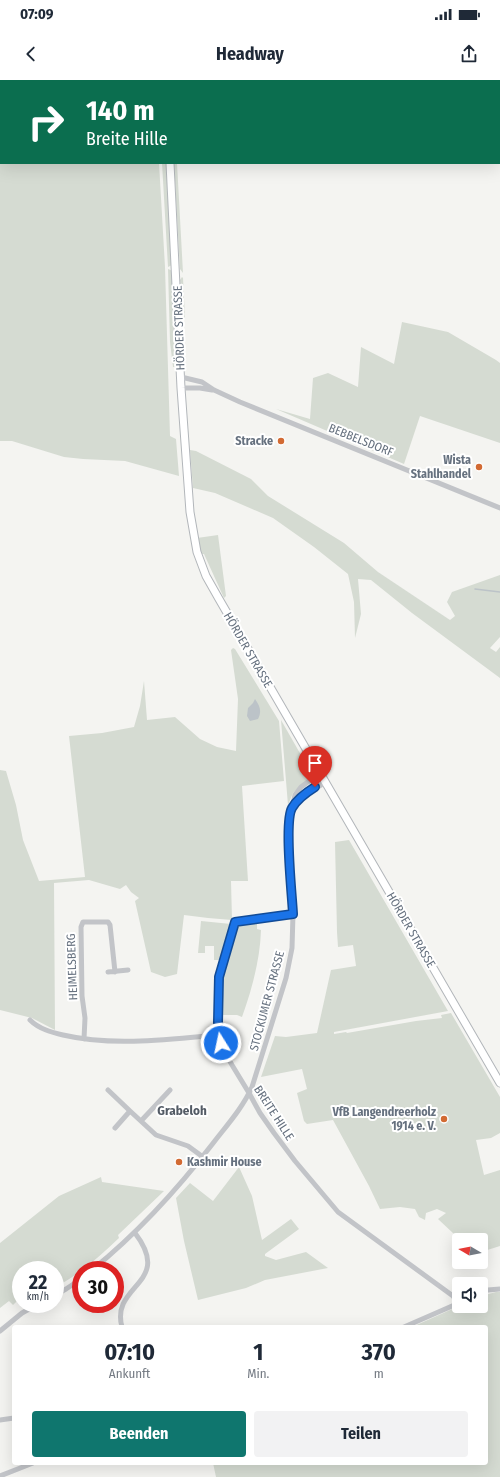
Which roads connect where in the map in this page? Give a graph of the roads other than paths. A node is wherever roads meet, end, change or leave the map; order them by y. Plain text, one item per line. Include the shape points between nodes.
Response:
1 (170, 164) edge
2 (181, 377) junction
3 (181, 388) junction
4 (214, 390) junction
5 (500, 508) edge
6 (320, 772) junction
7 (326, 782) junction
8 (292, 808) junction
9 (293, 914) junction
10 (128, 970) dead end
11 (108, 972) dead end
12 (116, 972) junction
13 (30, 1020) dead end
14 (219, 1035) junction
15 (84, 1039) junction
16 (500, 1083) edge
17 (108, 1090) dead end
18 (170, 1090) dead end
19 (250, 1093) junction
20 (130, 1111) junction
21 (141, 1121) junction
22 (115, 1128) dead end
23 (203, 1157) junction
24 (135, 1234) junction
25 (103, 1261) edge
26 (500, 1289) edge
27 (488, 1290) edge
28 (452, 1295) edge
29 (452, 1306) edge
30 (22, 1313) edge
31 (122, 1325) edge
32 (409, 1325) edge
33 (0, 1331) edge
34 (12, 1418) edge
35 (0, 1420) edge
36 (28, 1465) edge
37 (0, 1476) edge

1 - 2 main road, HÖRDER STRASSE
2 - 3 main road, HÖRDER STRASSE
2 - 4 street, BEBBELSDORF via 202,382
3 - 4 street, BEBBELSDORF
3 - 6 main road, HÖRDER STRASSE via 192,528 197,552 219,599
4 - 5 street, BEBBELSDORF
6 - 7 main road, HÖRDER STRASSE
6 - 8 street, STOCKUMER STRASSE via 295,794
7 - 8 street via 304,795
7 - 16 main road, HÖRDER STRASSE
8 - 9 street, STOCKUMER STRASSE via 289,833
9 - 14 street, BREITE HILLE via 235,922 219,977
9 - 19 street, STOCKUMER STRASSE via 288,968
10 - 12 street
11 - 12 street
12 - 15 street, HEIMELSBERG via 108,922 82,923
13 - 15 street via 49,1031
14 - 15 street via 126,1042
14 - 19 street, BREITE HILLE via 227,1057
17 - 20 street
18 - 21 street
19 - 23 street, STOCKUMER STRASSE
19 - 28 street, BREITE HILLE via 286,1150 338,1212
20 - 21 street
20 - 22 street
21 - 23 street via 156,1135 188,1146
23 - 24 street, STOCKUMER STRASSE
24 - 25 street, STOCKUMER STRASSE
24 - 31 street via 145,1248 148,1267 122,1306
26 - 27 street
29 - 32 street
30 - 33 street
34 - 35 street
36 - 37 street

